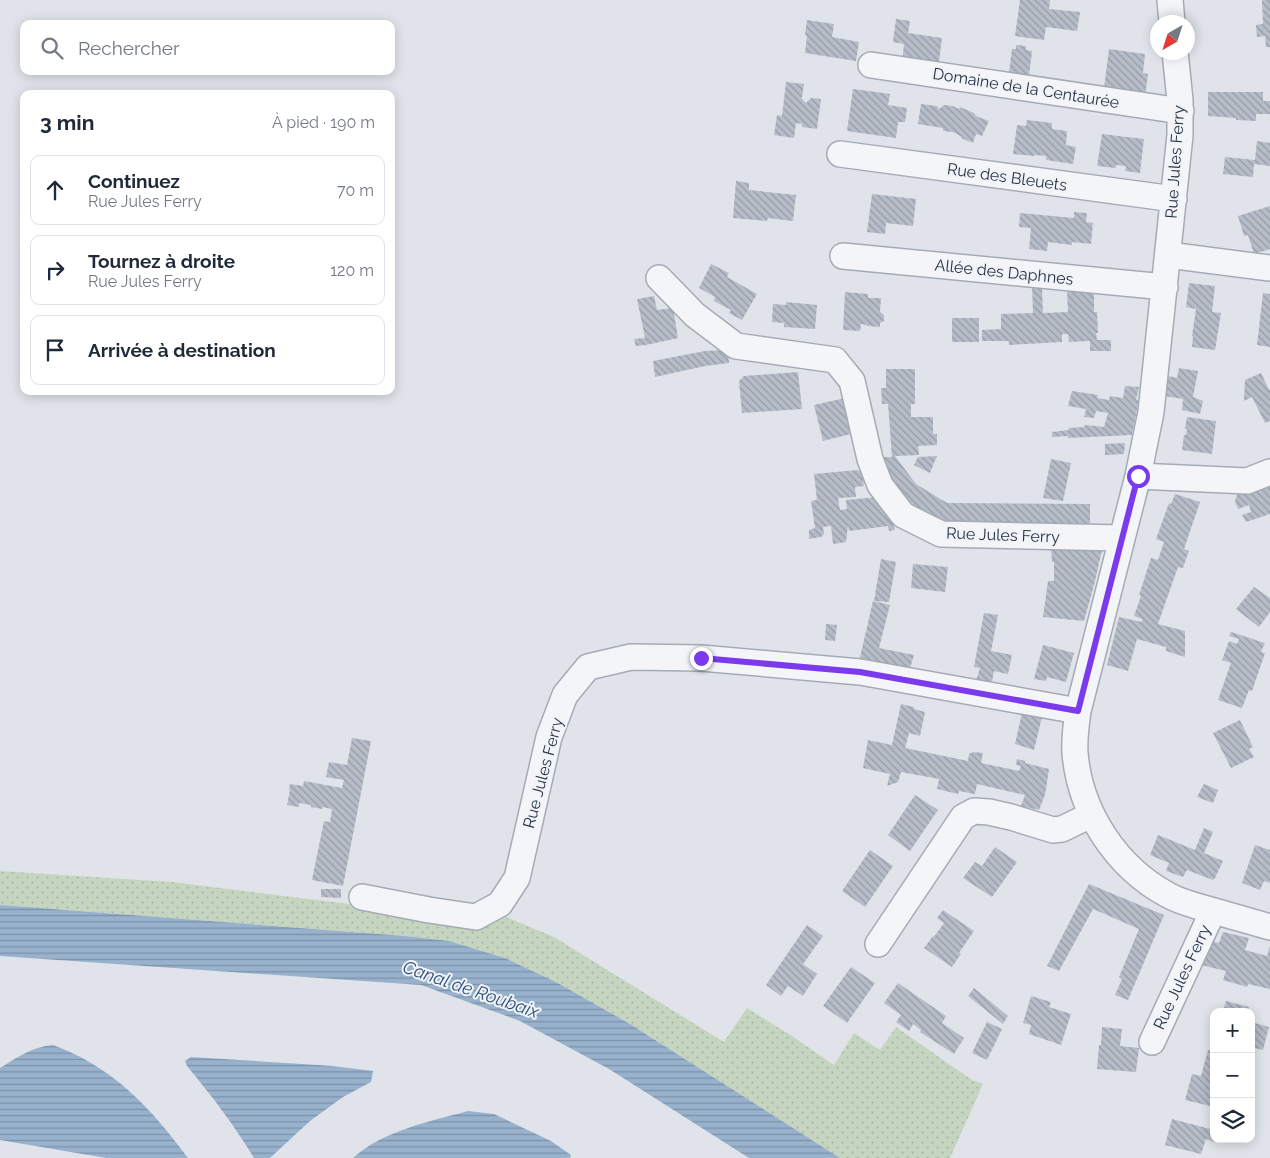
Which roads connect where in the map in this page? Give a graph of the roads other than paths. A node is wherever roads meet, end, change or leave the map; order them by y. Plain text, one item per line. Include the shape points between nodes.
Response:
1 (1170, 0) edge
2 (1171, 15) edge
3 (1176, 60) edge
4 (872, 65) dead end
5 (1180, 111) junction
6 (840, 154) dead end
7 (1174, 199) junction
8 (1168, 255) junction
9 (843, 256) dead end
10 (1270, 268) edge
11 (659, 278) dead end
12 (1165, 287) junction
13 (1270, 472) edge
14 (1138, 476) junction
15 (1122, 538) junction
16 (1078, 711) junction
17 (1091, 815) junction
18 (362, 897) dead end
19 (1213, 911) junction
20 (1270, 927) edge
21 (878, 944) dead end
22 (1152, 1042) dead end

1 - 2 street
3 - 5 street, Rue Jules Ferry
4 - 5 street, Domaine de la Centaurée
5 - 7 street, Rue Jules Ferry
6 - 7 street, Rue des Bleuets
7 - 8 street, Rue Jules Ferry
8 - 10 street
8 - 12 street, Rue Jules Ferry
9 - 12 street, Allée des Daphnes
11 - 15 street, Rue Jules Ferry via 695,314 736,346 835,360 852,381 870,459 880,485 904,516 941,534
12 - 14 street, Rue Jules Ferry via 1151,412
13 - 14 street via 1247,481
14 - 15 street, Rue Jules Ferry
15 - 16 street, Rue Jules Ferry
16 - 17 street, Rue Jules Ferry via 1075,752 1078,776
16 - 18 street, Rue Jules Ferry via 850,671 701,658 651,657 631,657 588,667 565,695 549,737 517,878 500,904 476,917
17 - 19 street, Rue Jules Ferry via 1114,850 1150,884 1168,896
17 - 21 street via 1053,830 989,812 974,811 963,817
19 - 20 street, Rue Jules Ferry
19 - 22 street, Rue Jules Ferry

